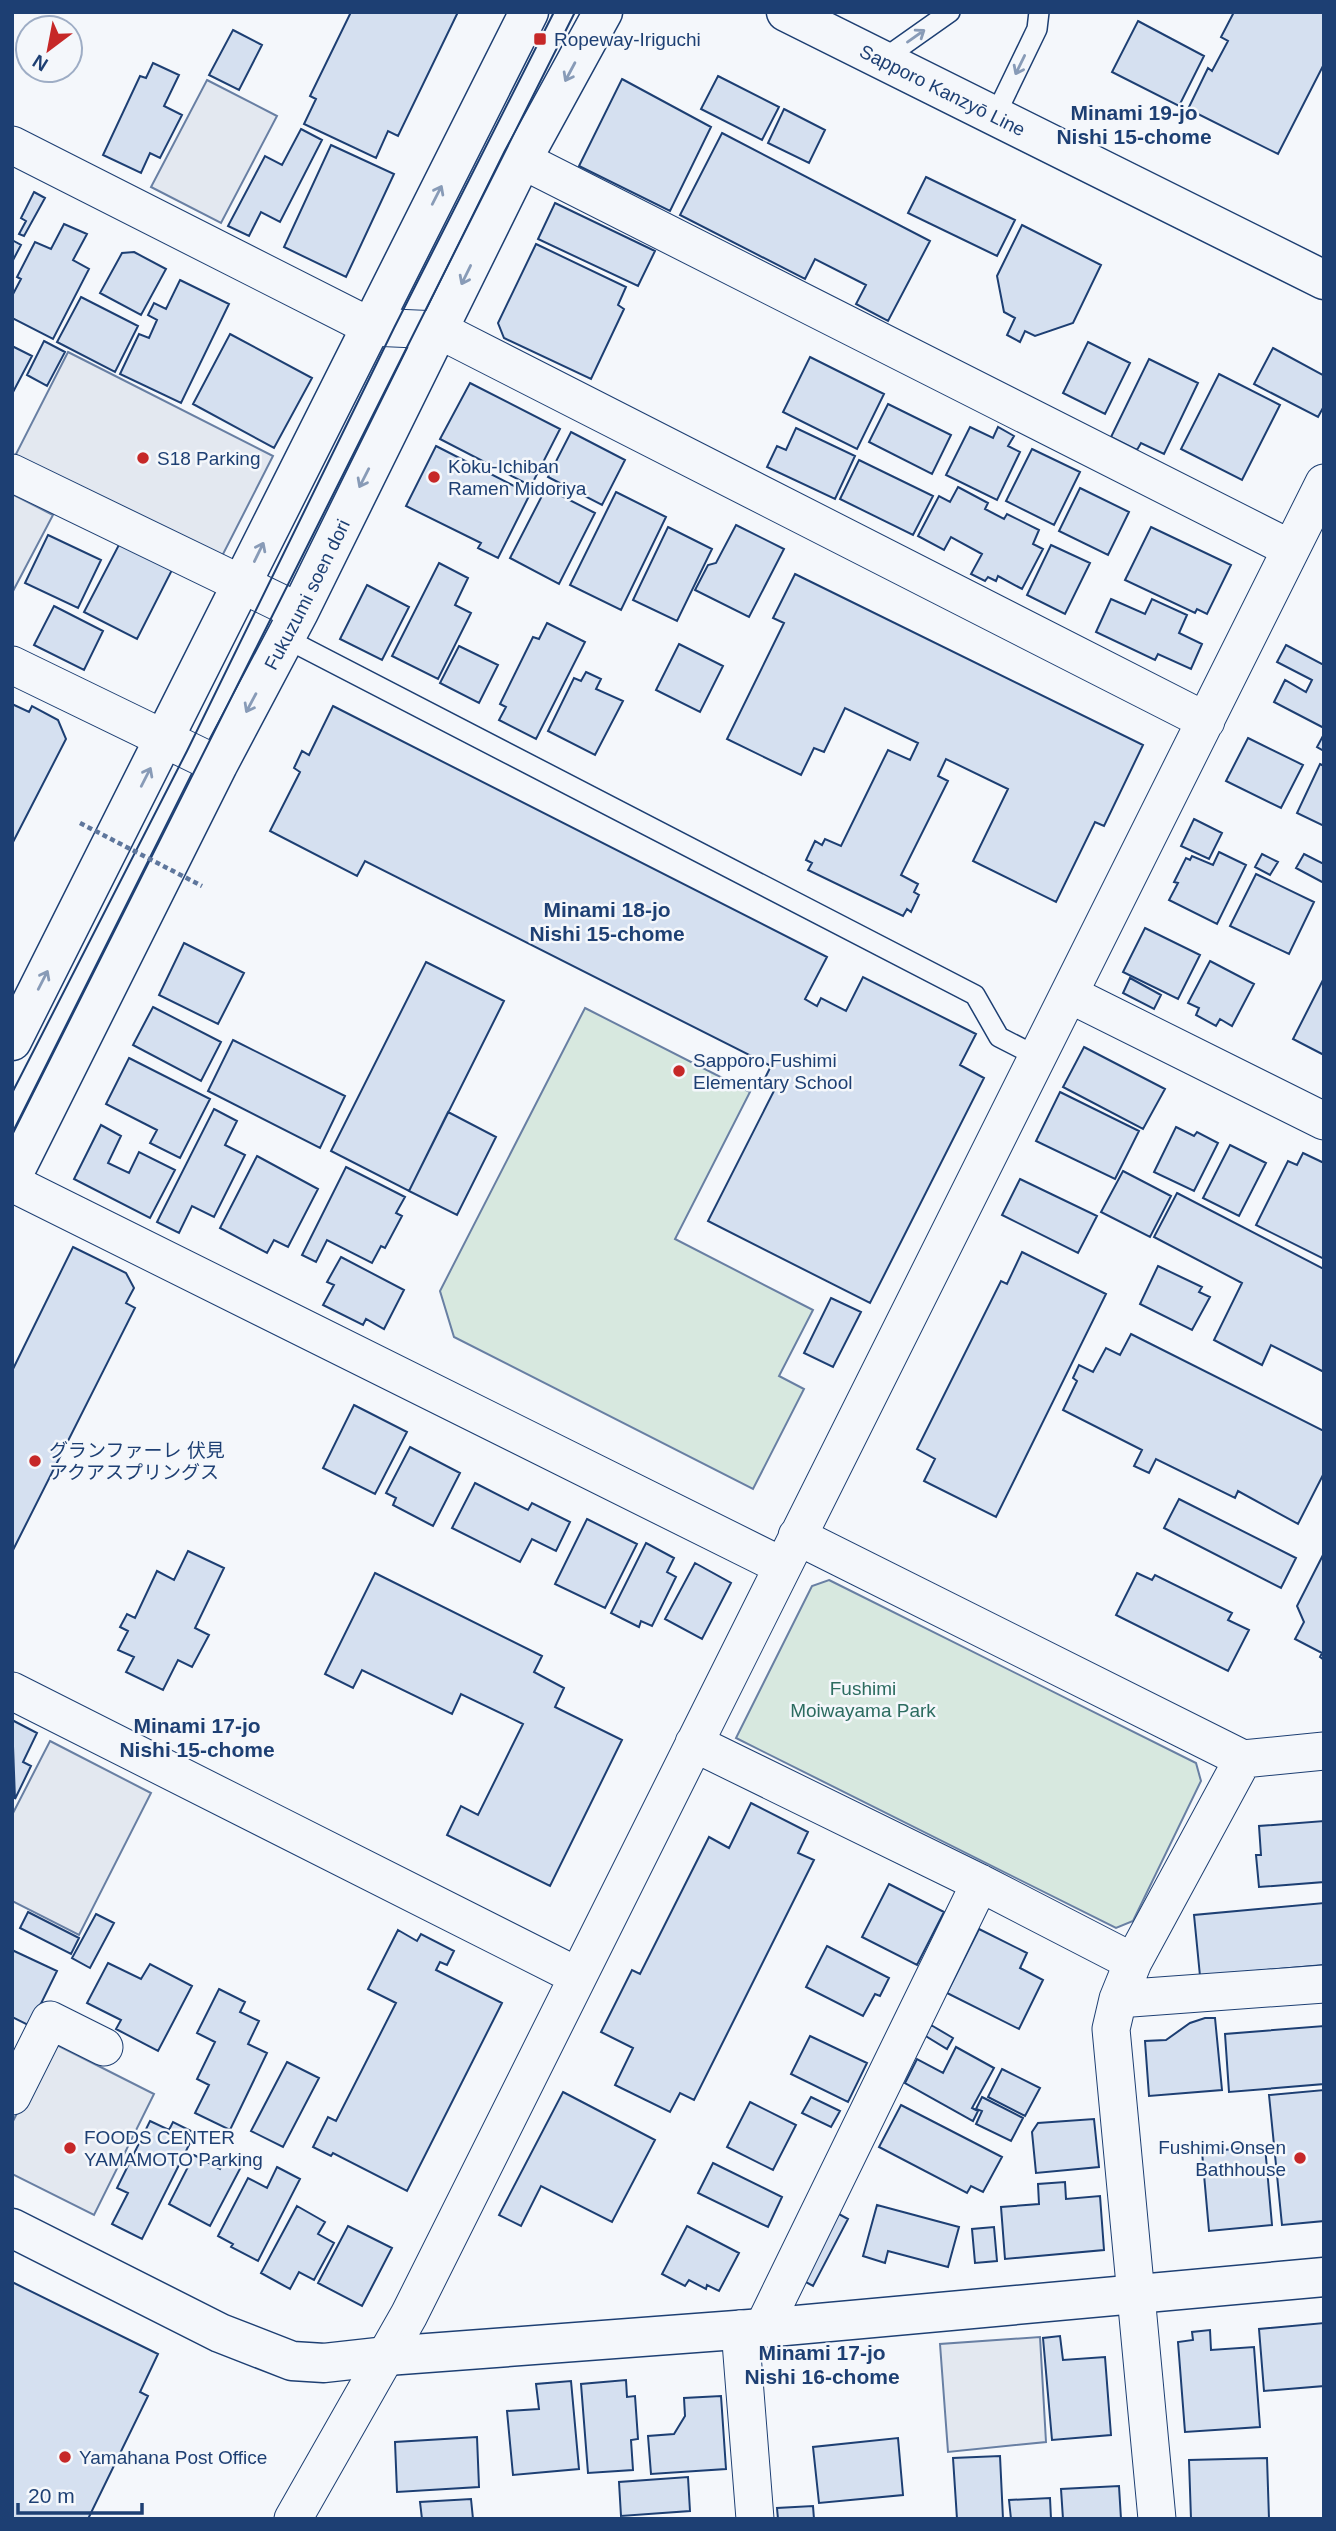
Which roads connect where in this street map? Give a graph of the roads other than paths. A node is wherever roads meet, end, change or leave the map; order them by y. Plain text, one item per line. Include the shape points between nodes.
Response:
1 (529, 12) edge
2 (603, 12) edge
3 (786, 12) edge
4 (950, 12) edge
5 (1039, 12) edge
6 (882, 60) junction
7 (995, 116) junction
8 (12, 145) edge
9 (522, 160) junction
10 (1324, 280) edge
11 (371, 327) junction
12 (439, 330) junction
13 (12, 473) edge
14 (1324, 483) edge
15 (1291, 549) junction
16 (242, 586) junction
17 (292, 625) junction
18 (12, 665) edge
19 (1206, 721) junction
20 (165, 740) junction
21 (218, 765) junction
22 (1069, 994) junction
23 (12, 1041) edge
24 (1038, 1057) junction
25 (1324, 1121) edge
26 (12, 1177) edge
27 (12, 1183) edge
28 (789, 1551) junction
29 (12, 1691) edge
30 (694, 1743) junction
31 (1324, 1751) edge
32 (1243, 1759) junction
33 (980, 1883) junction
34 (1133, 1962) junction
35 (577, 1976) junction
36 (1324, 1984) edge
37 (1118, 1999) junction
38 (104, 2047) dead end
39 (12, 2096) edge
40 (12, 2228) edge
41 (1324, 2277) edge
42 (1134, 2292) junction
43 (751, 2329) junction
44 (387, 2356) junction
45 (299, 2516) edge
46 (755, 2519) edge
47 (1157, 2519) edge

11 -> 1 street
2 -> 9 street, Fukuzumi soen dori
3 - 6 street, Sapporo Kanzyō Line
6 -> 4 lane
5 -> 7 lane via 1037,29
6 - 7 street, Sapporo Kanzyō Line
7 - 10 street, Sapporo Kanzyō Line
8 - 11 street
9 -> 12 street, Fukuzumi soen dori
9 - 15 street
11 - 12 street
16 -> 11 street
12 -> 17 street, Fukuzumi soen dori
12 - 19 street
13 - 16 street
14 - 15 street
15 - 19 street
16 - 17 street
16 - 20 street
17 -> 21 street, Fukuzumi soen dori
17 - 24 lane via 975,995 999,1037
18 - 20 street
19 - 22 street
20 - 21 street
23 -> 20 street
21 - 26 street, Fukuzumi soen dori
22 - 24 street
22 - 25 street
24 - 28 street
27 - 28 street
28 - 30 street
28 - 32 street
29 - 35 street
30 - 33 street
30 - 35 street
31 - 32 street
32 - 34 street
33 - 34 street
33 - 43 street
34 - 37 street
35 - 44 street
36 - 37 street
37 - 42 street via 1111,2029
38 - 39 street via 50,2020
40 - 44 street via 292,2361 324,2363
41 - 42 street
42 - 43 street
42 - 47 street
43 - 44 street
43 - 46 street
44 - 45 street

